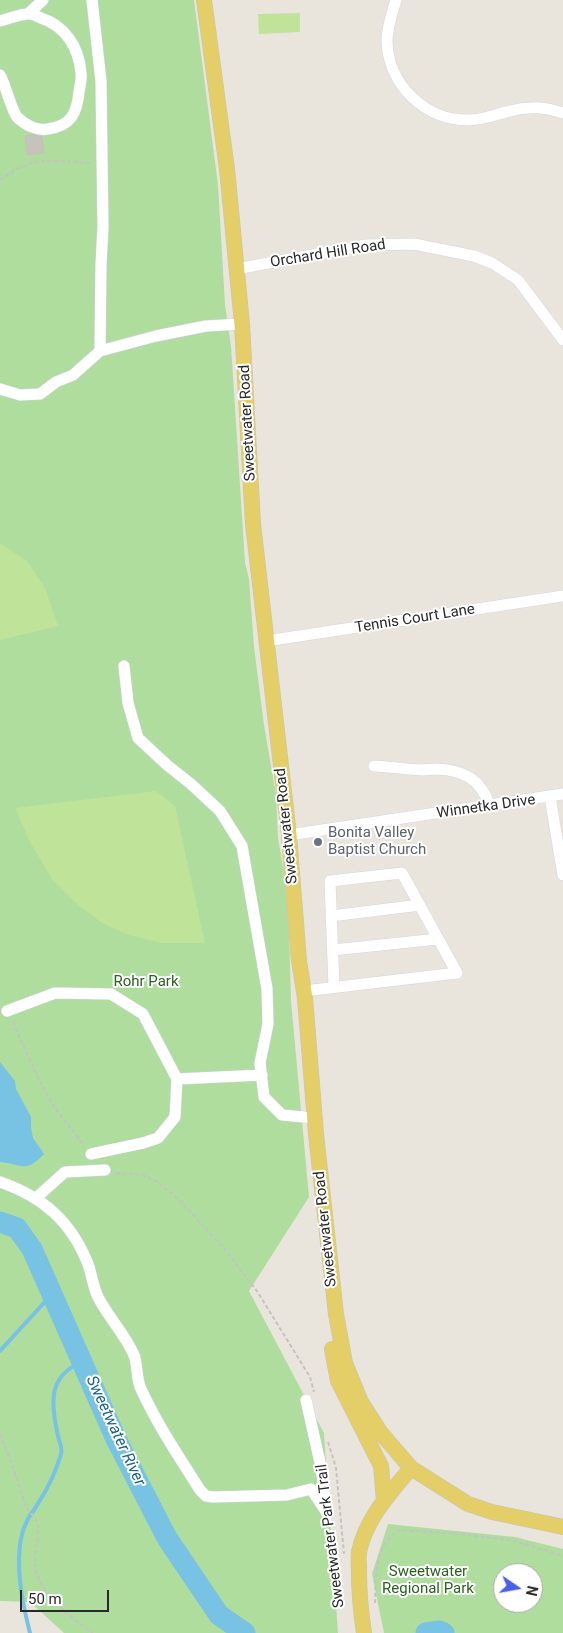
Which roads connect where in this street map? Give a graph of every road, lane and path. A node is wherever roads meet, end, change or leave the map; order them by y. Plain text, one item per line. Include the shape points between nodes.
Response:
1 (43, 0) edge
2 (92, 0) edge
3 (204, 0) edge
4 (396, 0) edge
5 (29, 13) junction
6 (0, 21) edge
7 (0, 75) edge
8 (563, 113) edge
9 (102, 161) junction
10 (0, 180) edge
11 (236, 269) junction
12 (242, 324) junction
13 (563, 340) edge
14 (100, 351) junction
15 (0, 389) edge
16 (563, 596) edge
17 (266, 642) junction
18 (124, 666) dead end
19 (374, 766) dead end
20 (563, 794) edge
21 (550, 798) junction
22 (490, 806) junction
23 (289, 835) junction
24 (563, 875) edge
25 (420, 905) junction
26 (331, 916) junction
27 (438, 939) junction
28 (333, 950) junction
29 (334, 987) junction
30 (304, 991) junction
31 (7, 1011) joint
32 (262, 1075) junction
33 (177, 1079) junction
34 (315, 1118) junction
35 (91, 1154) joint
36 (105, 1170) joint
37 (0, 1182) edge
38 (36, 1198) junction
39 (336, 1314) junction
40 (311, 1398) joint
41 (0, 1434) edge
42 (328, 1441) dead end
43 (411, 1468) junction
44 (384, 1501) junction
45 (563, 1527) edge
46 (344, 1553) dead end
47 (563, 1556) edge
48 (368, 1609) junction
49 (92, 1633) edge
50 (364, 1633) edge

1 - 5 street
2 - 9 street via 101,81
3 - 11 main road, Sweetwater Road
4 - 8 street via 387,39 390,62 400,83 424,107 445,117 468,120 523,108
5 - 6 street
5 - 7 street via 53,22 66,34 79,56 82,74 76,110 70,120 59,127 42,130 25,124 16,116
9 - 10 path via 40,161 24,165
9 - 14 street
11 - 12 main road, Sweetwater Road
11 - 13 street, Orchard Hill Road via 366,245 414,244 474,256 518,280
12 - 14 street via 206,326
12 - 17 main road, Sweetwater Road via 253,524
14 - 15 street via 73,375 40,394 20,395
16 - 17 street, Tennis Court Lane
17 - 23 main road, Sweetwater Road
18 - 32 street via 128,703 138,738 220,811 242,846 267,989 268,1024 260,1063
19 - 22 street via 466,774 485,792
20 - 21 street, Winnetka Drive
21 - 22 street, Winnetka Drive
21 - 24 street
22 - 23 street, Winnetka Drive
23 - 30 main road, Sweetwater Road
25 - 26 street
25 - 26 street via 402,873 330,881
25 - 27 street
26 - 28 street
27 - 28 street
27 - 29 street via 457,973
28 - 29 street
29 - 30 street
30 - 34 main road, Sweetwater Road
31 - 33 street via 54,993 111,994 143,1014
31 - 35 path via 55,1108
32 - 33 street
32 - 34 street via 264,1097 282,1115
33 - 35 street via 175,1118 158,1138
34 - 39 main road, Sweetwater Road
36 - 38 street via 65,1172
36 - 40 path via 143,1175 156,1181 177,1198 224,1248 257,1291 310,1377
37 - 38 street
38 - 40 street via 58,1216 74,1236 88,1264 98,1296 132,1352 139,1386 206,1496 287,1494 311,1489 328,1513
39 - 43 main road, Sweetwater Road via 345,1364 361,1402 381,1434
39 - 44 main road via 328,1329 338,1381 379,1461
41 - 49 path via 29,1512 34,1516 37,1528 34,1561 38,1578 57,1605
42 - 46 path, Sweetwater Park Trail via 336,1468
43 - 44 main road
43 - 45 main road, Sweetwater Road via 468,1504
44 - 48 main road via 366,1529 358,1554
47 - 48 path via 515,1541 399,1530 387,1541 380,1555
48 - 50 main road

